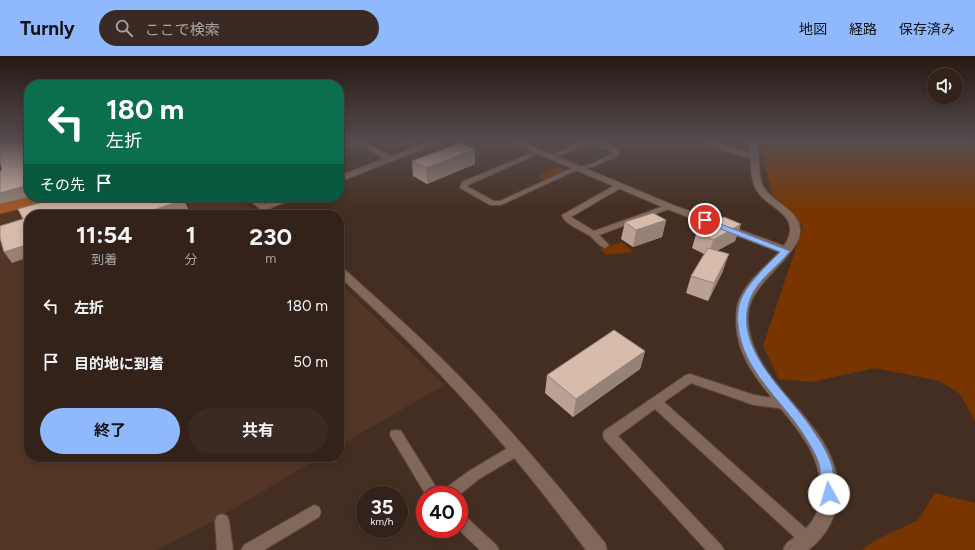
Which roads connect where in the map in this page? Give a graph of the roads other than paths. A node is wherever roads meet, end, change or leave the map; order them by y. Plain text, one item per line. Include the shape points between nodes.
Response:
1 (380, 164) edge
2 (511, 164) edge
3 (566, 164) edge
4 (594, 164) edge
5 (757, 164) edge
6 (577, 169) junction
7 (344, 177) edge
8 (620, 186) junction
9 (257, 202) edge
10 (278, 202) edge
11 (264, 207) junction
12 (670, 207) junction
13 (268, 210) edge
14 (593, 234) junction
15 (605, 245) dead end
16 (786, 251) junction
17 (344, 275) edge
18 (655, 402) junction
19 (786, 404) junction
20 (396, 435) dead end
21 (516, 450) junction
22 (428, 486) edge
23 (460, 486) edge
24 (314, 512) dead end
25 (222, 521) dead end
26 (468, 528) edge
27 (808, 540) junction
28 (225, 550) edge
29 (249, 550) edge
30 (491, 550) edge
31 (598, 550) edge
32 (716, 550) edge
33 (792, 550) edge

1 - 7 street
2 - 6 street via 465,184 464,188 493,203 501,203
3 - 6 street
4 - 6 street
5 - 16 street via 758,184 766,196 787,214 795,229 794,237
6 - 8 street
8 - 12 street
8 - 14 street via 566,215 566,218
9 - 11 street
10 - 11 street
11 - 13 street
12 - 14 street
12 - 16 street
14 - 15 street
16 - 19 street via 747,296 742,320 744,339 749,352
17 - 21 street via 457,383
18 - 19 street via 690,378 754,400
18 - 27 street
18 - 32 street via 609,435
19 - 27 street via 808,431 820,452 829,480 825,518
20 - 22 street
21 - 23 street
21 - 31 street
24 - 29 street
25 - 28 street
26 - 30 street
27 - 33 street

